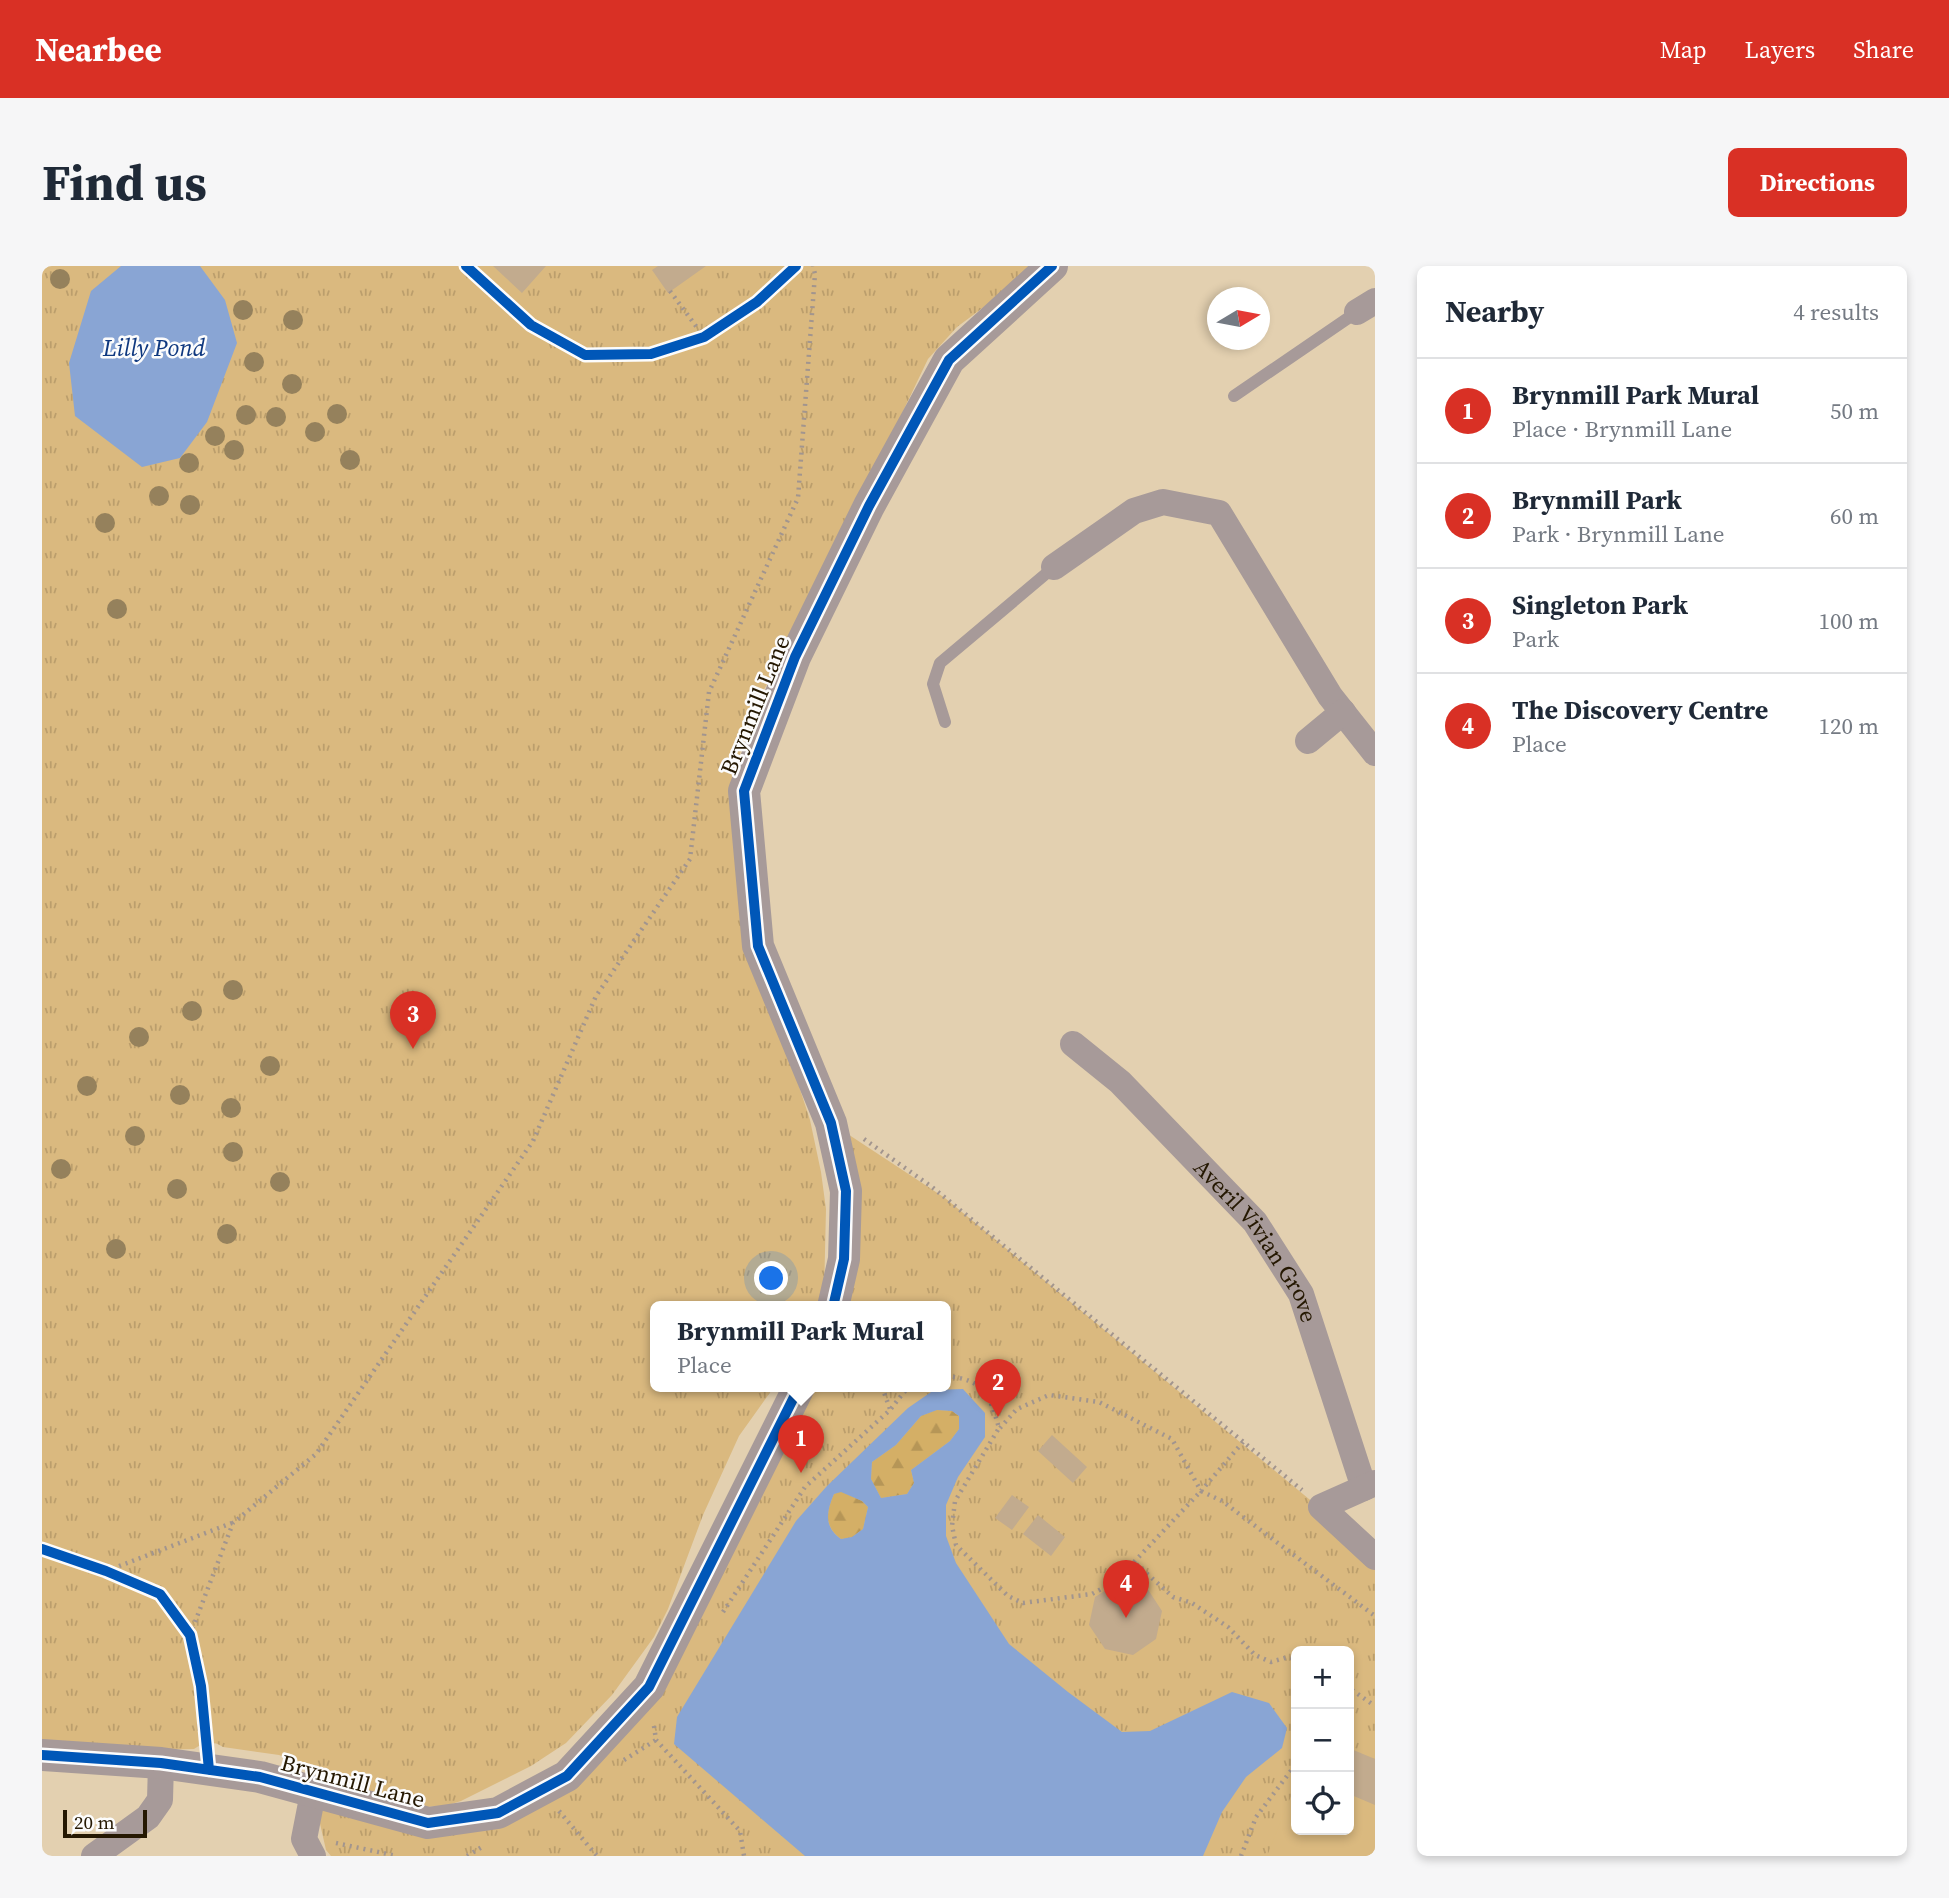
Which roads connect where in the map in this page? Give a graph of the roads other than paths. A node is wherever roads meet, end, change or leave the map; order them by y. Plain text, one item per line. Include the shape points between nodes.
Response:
1 (1052, 266) edge
2 (1366, 307) edge
3 (1234, 396) dead end
4 (1054, 567) joint
5 (1337, 704) junction
6 (945, 722) dead end
7 (1308, 741) dead end
8 (1375, 753) edge
9 (1073, 1044) dead end
10 (834, 1301) edge
11 (797, 1392) edge
12 (1369, 1486) edge
13 (1375, 1558) edge
14 (42, 1755) edge
15 (160, 1763) junction
16 (313, 1793) junction
17 (309, 1848) edge
18 (93, 1856) edge

1 - 10 street, Brynmill Lane via 949,360 869,506 795,657 744,792 758,946 831,1123 846,1191 844,1259
2 - 3 lane
4 - 5 street via 1134,511 1163,502 1219,513
4 - 6 lane via 940,663 933,684
5 - 7 street
5 - 8 street
9 - 12 street, Averil Vivian Grove via 1120,1082 1255,1222 1301,1294
11 - 16 street, Brynmill Lane via 649,1687 567,1776 498,1814 428,1823
12 - 13 street via 1321,1507
14 - 15 street, Brynmill Lane
15 - 16 street, Brynmill Lane via 260,1777
15 - 18 street via 160,1800 148,1817
16 - 17 street

